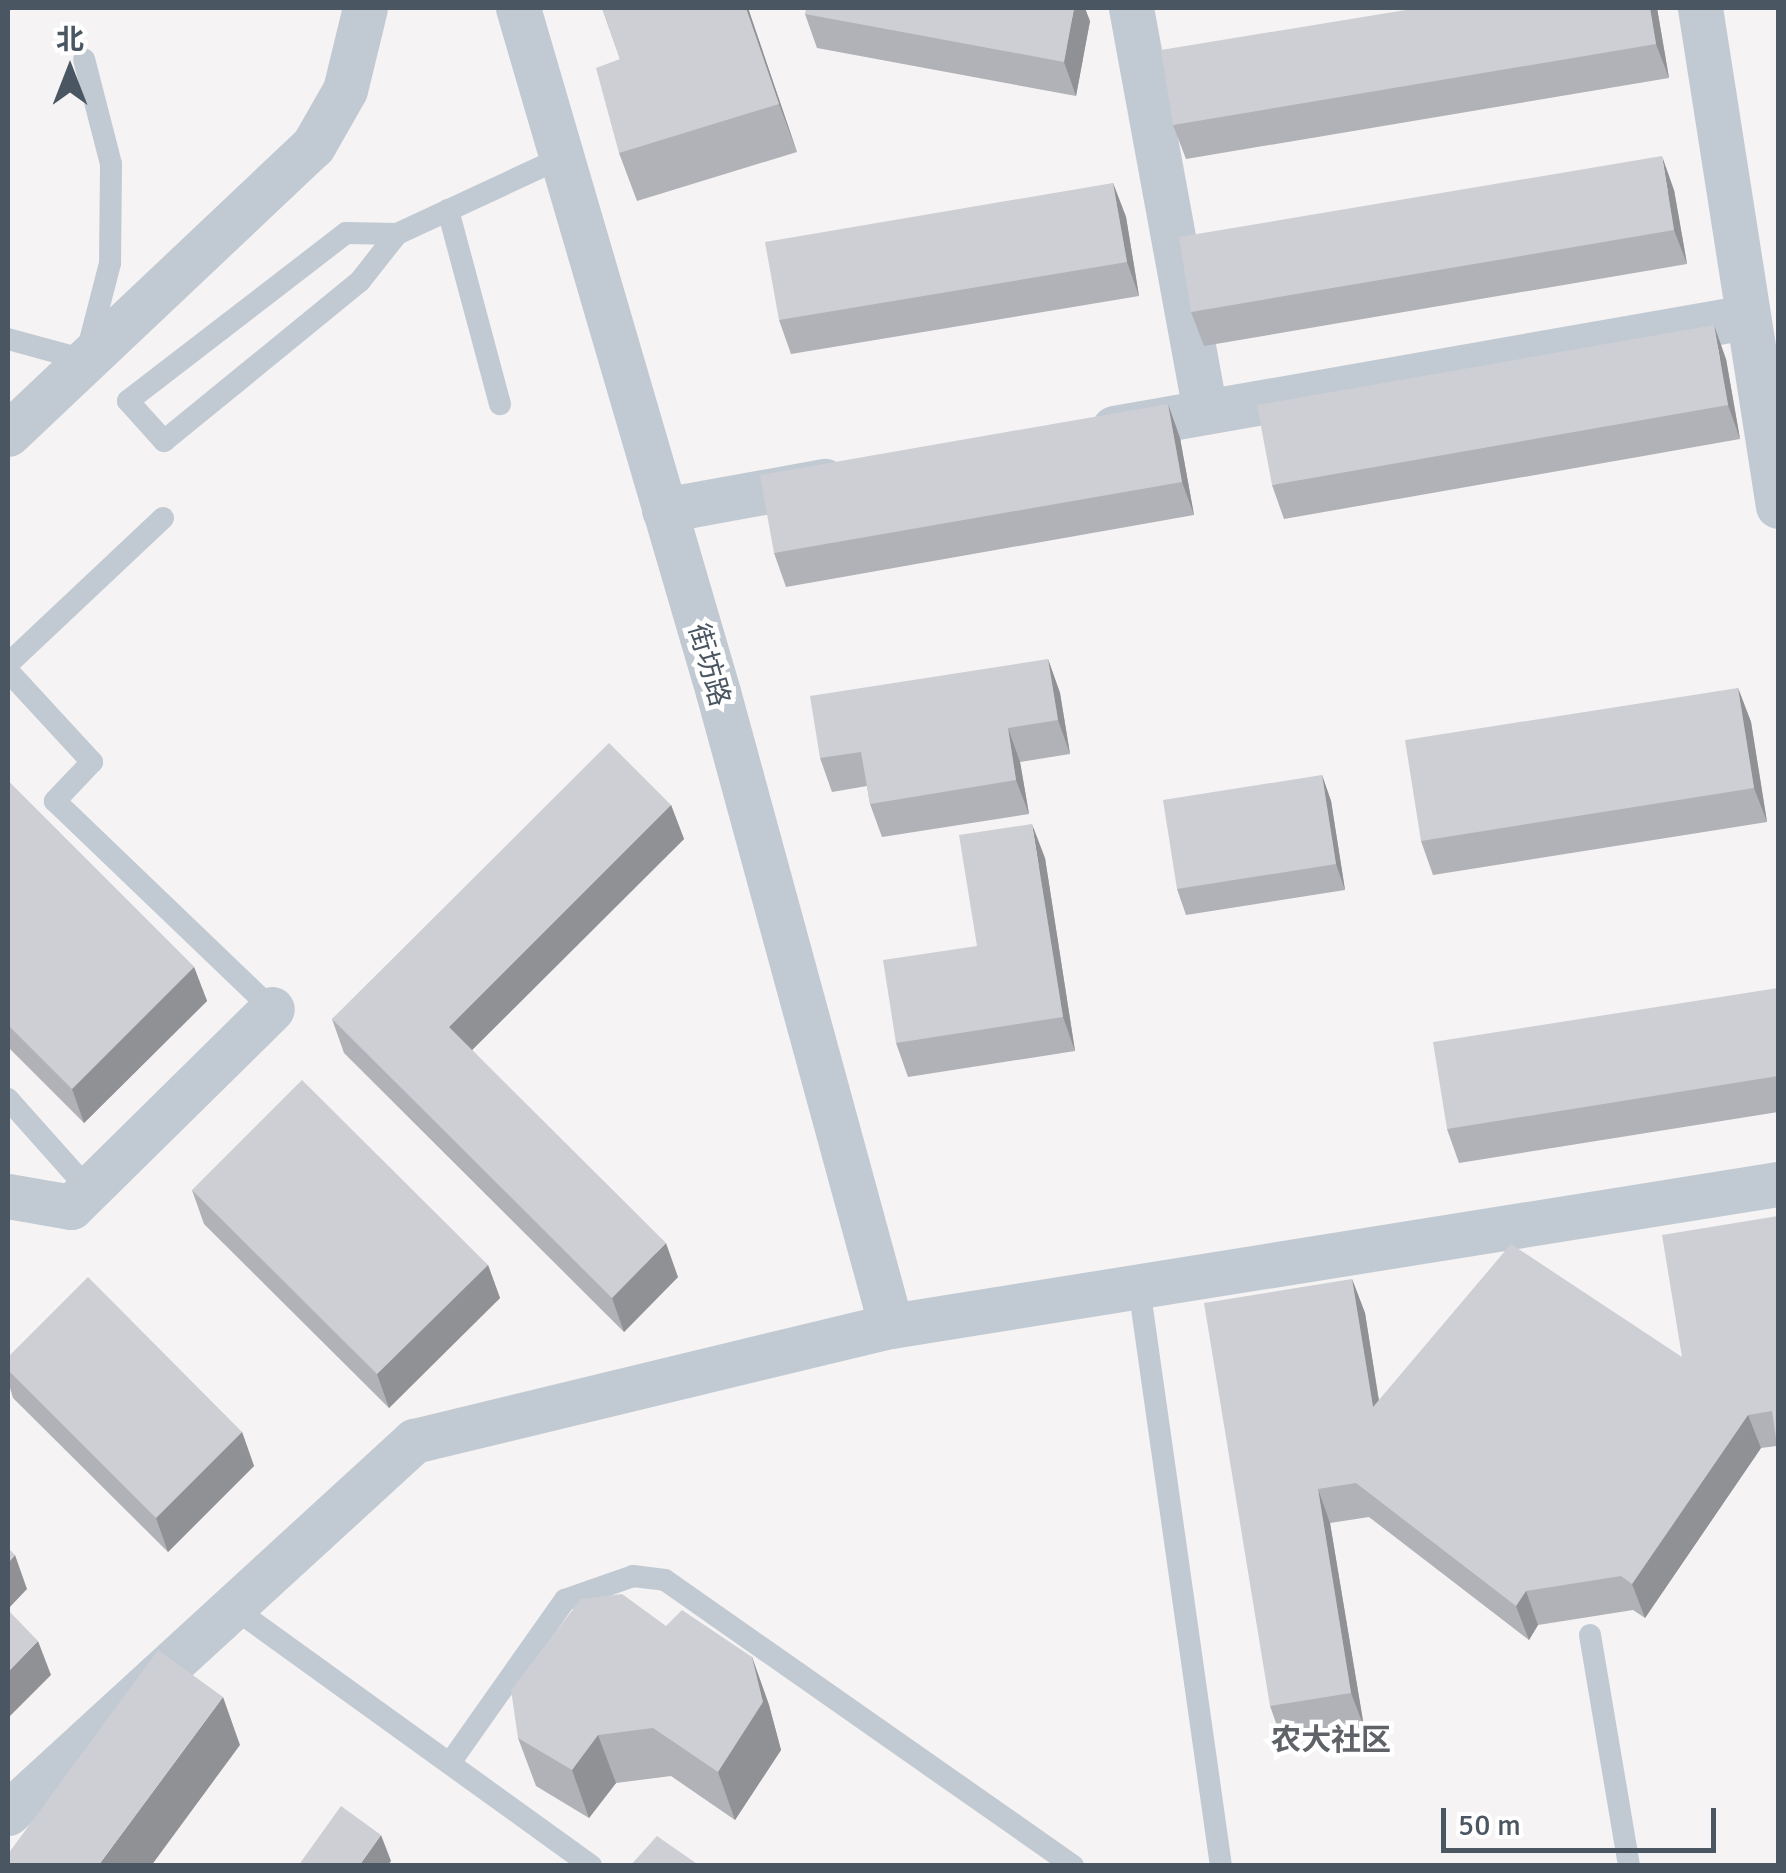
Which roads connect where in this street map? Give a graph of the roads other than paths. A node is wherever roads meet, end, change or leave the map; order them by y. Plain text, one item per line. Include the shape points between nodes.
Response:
1 (364, 8) edge
2 (518, 8) edge
3 (1131, 8) edge
4 (1700, 8) edge
5 (84, 59) dead end
6 (560, 158) junction
7 (448, 210) junction
8 (397, 234) junction
9 (1747, 317) junction
10 (8, 338) edge
11 (86, 360) junction
12 (500, 404) dead end
13 (1205, 411) junction
14 (8, 434) edge
15 (1070, 436) edge
16 (857, 475) edge
17 (1778, 506) edge
18 (664, 510) junction
19 (163, 518) dead end
20 (8, 668) edge
21 (272, 1010) joint
22 (8, 1099) edge
23 (1778, 1184) edge
24 (89, 1190) junction
25 (8, 1196) edge
26 (1139, 1287) junction
27 (891, 1326) junction
28 (231, 1606) junction
29 (1590, 1635) dead end
30 (452, 1760) junction
31 (8, 1813) edge
32 (591, 1866) edge
33 (1074, 1866) edge
34 (1221, 1866) edge
35 (1629, 1866) edge

1 - 11 street via 345,90 313,146
2 - 6 street, 街坊路
3 - 13 street
4 - 9 street
5 - 11 lane via 111,164 110,262
6 - 7 lane
6 - 18 street, 街坊路
7 - 8 lane
7 - 12 lane
8 - 8 lane via 360,281 164,441 128,401 346,232
9 - 13 street
9 - 17 street
10 - 11 lane
11 - 14 street
13 - 15 street
16 - 18 street
18 - 27 street, 街坊路
19 - 20 lane
20 - 21 lane via 92,762 55,801
21 - 24 street
22 - 24 lane
23 - 26 street
24 - 25 street via 71,1207
26 - 27 street
26 - 34 lane
27 - 28 street via 414,1440
28 - 30 lane
28 - 31 street
29 - 35 lane
30 - 32 lane
30 - 33 lane via 564,1600 633,1576 665,1580

